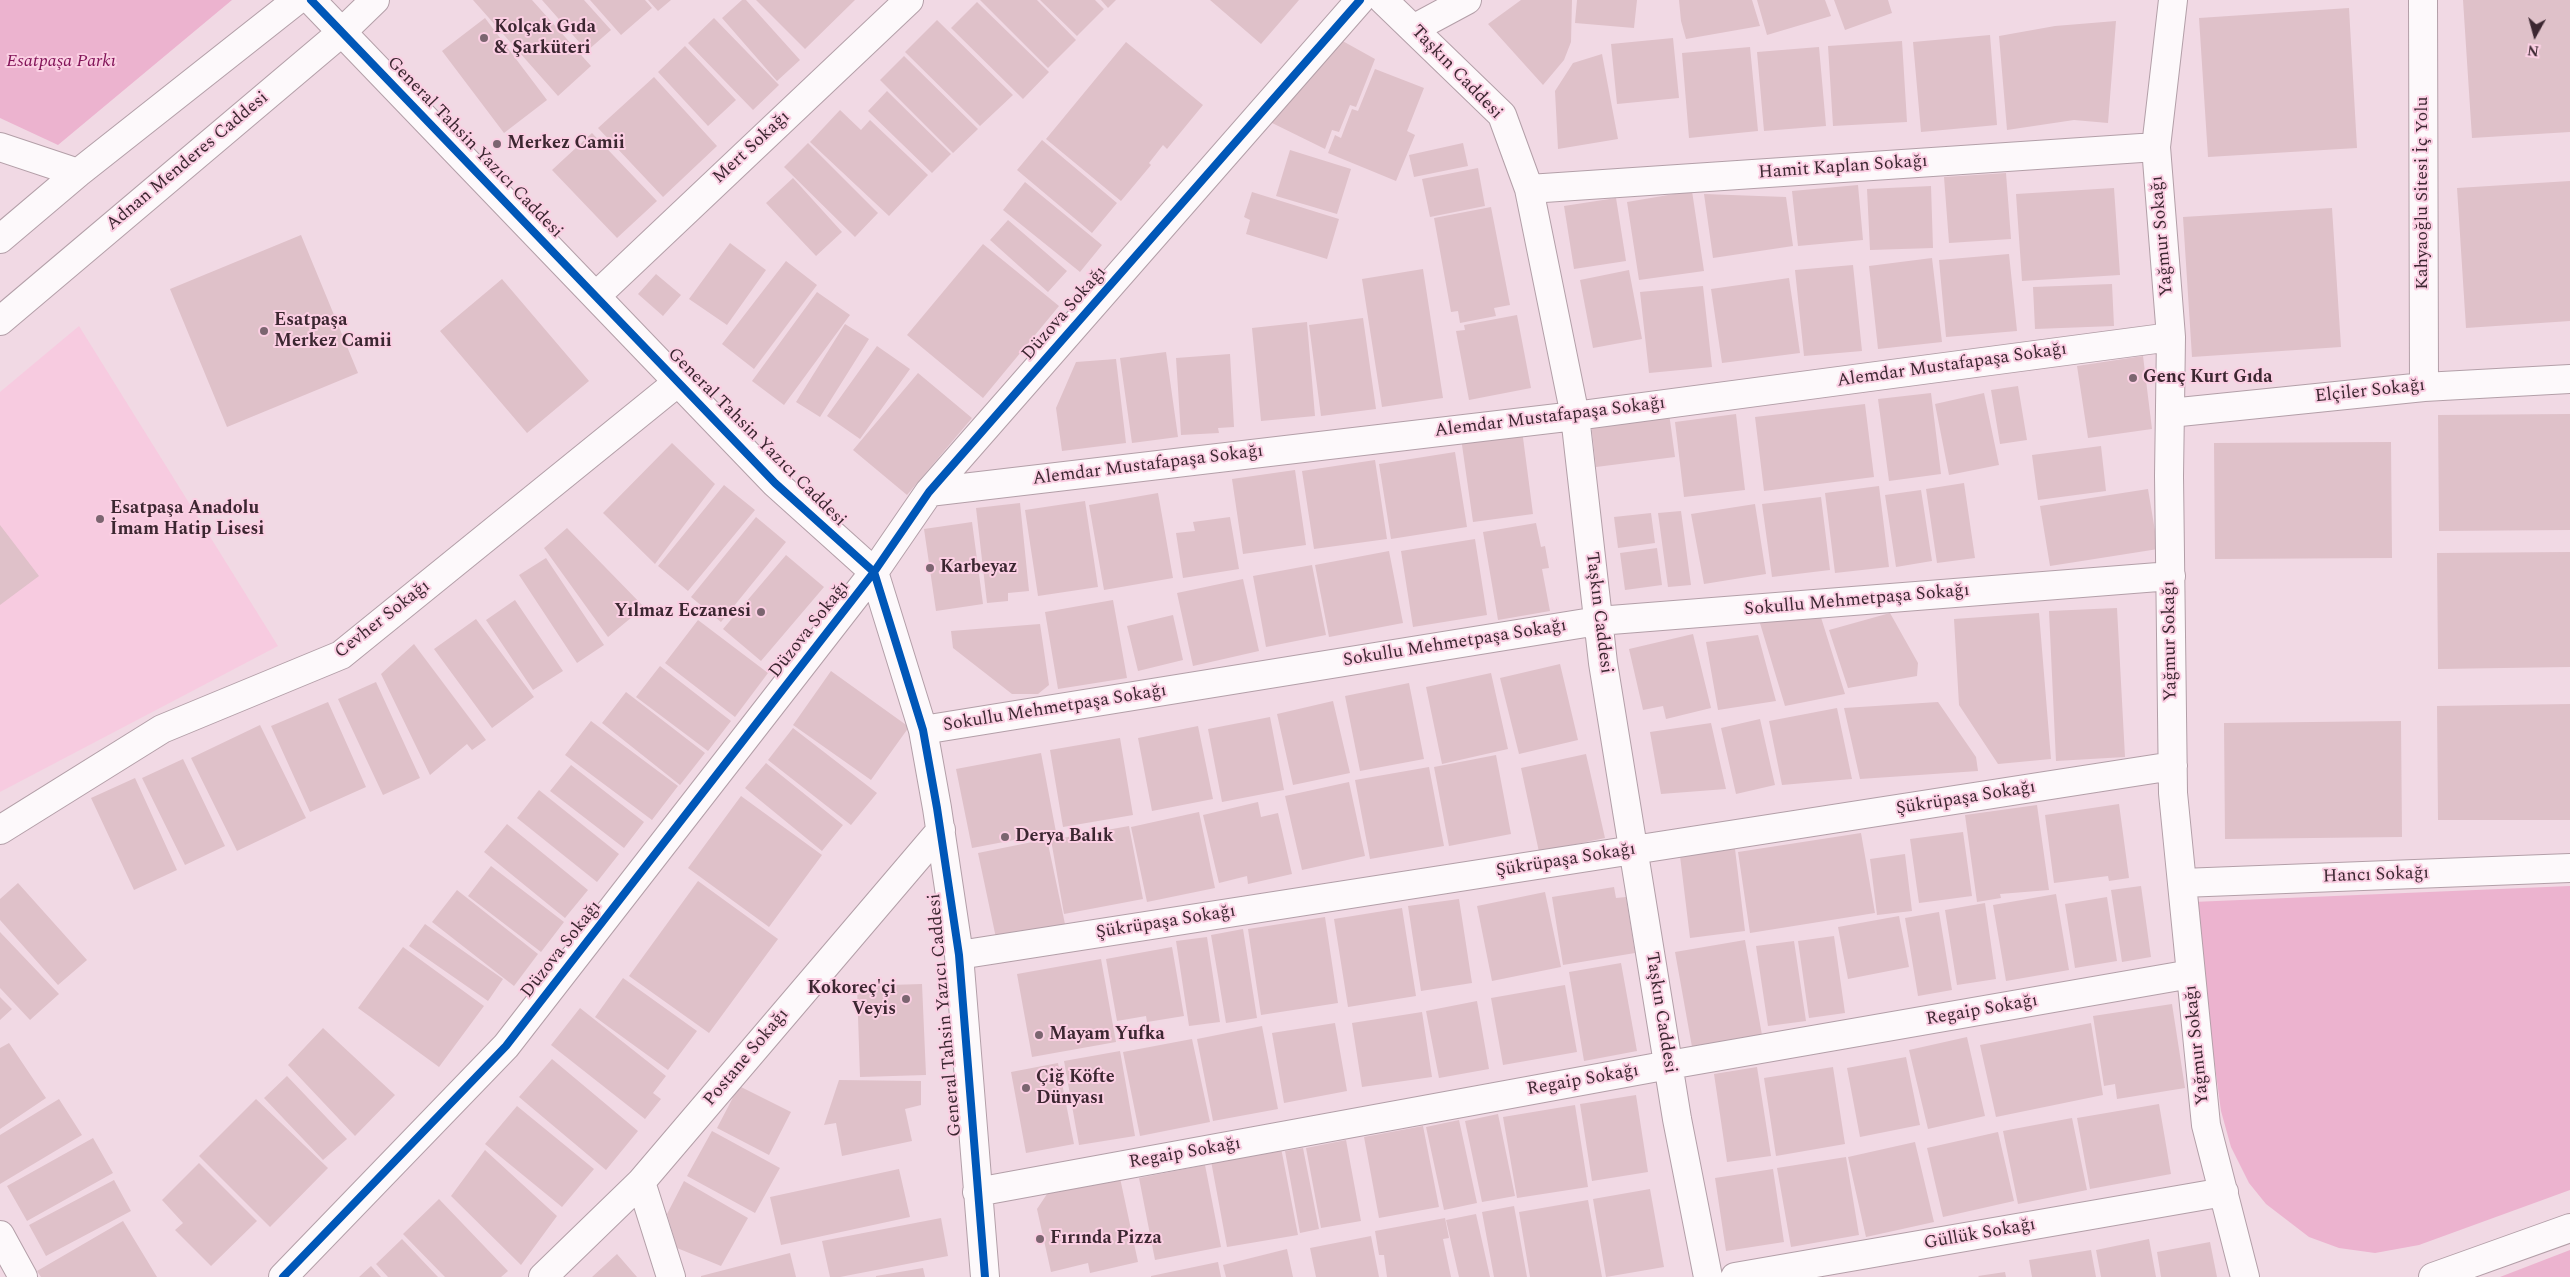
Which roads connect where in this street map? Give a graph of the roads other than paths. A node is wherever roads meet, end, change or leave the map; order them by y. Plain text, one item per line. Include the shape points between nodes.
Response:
1 (297, 0) edge
2 (311, 0) edge
3 (375, 0) edge
4 (909, 0) edge
5 (1360, 0) edge
6 (1383, 0) edge
7 (1467, 0) edge
8 (2173, 0) edge
9 (2423, 0) edge
10 (1413, 29) junction
11 (342, 32) junction
12 (0, 147) edge
13 (2156, 147) junction
14 (78, 173) junction
15 (1529, 189) junction
16 (0, 239) edge
17 (596, 296) junction
18 (0, 321) edge
19 (2171, 337) junction
20 (2570, 379) edge
21 (678, 382) junction
22 (2424, 387) junction
23 (2170, 413) junction
24 (1574, 416) junction
25 (929, 492) junction
26 (874, 572) junction
27 (2170, 576) junction
28 (1598, 621) junction
29 (923, 730) junction
30 (2173, 766) junction
31 (0, 830) edge
32 (941, 830) junction
33 (1634, 850) junction
34 (2570, 868) edge
35 (2182, 884) junction
36 (959, 955) junction
37 (2191, 974) junction
38 (1669, 1066) junction
39 (641, 1182) junction
40 (977, 1192) junction
41 (2224, 1192) junction
42 (2570, 1228) edge
43 (0, 1235) edge
44 (23, 1277) edge
45 (283, 1277) edge
46 (543, 1277) edge
47 (671, 1277) edge
48 (985, 1277) edge
49 (1708, 1277) edge
50 (1735, 1277) edge
51 (2245, 1277) edge
52 (2434, 1277) edge

1 - 14 street
2 - 11 street, General Tahsin Yazıcı Caddesi
3 - 11 street, Adnan Menderes Caddesi
4 - 17 street, Mert Sokağı
5 - 25 street, Düzova Sokağı
6 - 10 street, Taşkın Caddesi
7 - 10 street
8 - 13 street, Yağmur Sokağı
9 - 22 street, Kahyaoğlu Sitesi İç Yolu
10 - 15 street, Taşkın Caddesi via 1502,115
11 - 17 street, General Tahsin Yazıcı Caddesi
11 - 18 street, Adnan Menderes Caddesi
12 - 14 street
13 - 15 street, Hamit Kaplan Sokağı
13 - 19 street, Yağmur Sokağı
14 - 16 street
15 - 24 street, Taşkın Caddesi
17 - 21 street, General Tahsin Yazıcı Caddesi
19 - 23 street, Yağmur Sokağı
19 - 24 street, Alemdar Mustafapaşa Sokağı
20 - 22 street, Elçiler Sokağı
21 - 26 street, General Tahsin Yazıcı Caddesi via 775,482
21 - 31 street, Cevher Sokağı via 342,656 162,728
22 - 23 street, Elçiler Sokağı
23 - 27 street, Yağmur Sokağı
24 - 25 street, Alemdar Mustafapaşa Sokağı
24 - 28 street, Taşkın Caddesi
25 - 26 street, Düzova Sokağı
26 - 29 street, General Tahsin Yazıcı Caddesi
26 - 45 street, Düzova Sokağı via 506,1046
27 - 28 street, Sokullu Mehmetpaşa Sokağı
27 - 30 street, Yağmur Sokağı
28 - 29 street, Sokullu Mehmetpaşa Sokağı
28 - 33 street, Taşkın Caddesi
29 - 32 street, General Tahsin Yazıcı Caddesi
30 - 33 street, Şükrüpaşa Sokağı
30 - 35 street, Yağmur Sokağı
32 - 36 street, General Tahsin Yazıcı Caddesi
32 - 39 street, Postane Sokağı
33 - 36 street, Şükrüpaşa Sokağı
33 - 38 street, Taşkın Caddesi
34 - 35 street, Hancı Sokağı
35 - 37 street, Yağmur Sokağı
36 - 40 street, General Tahsin Yazıcı Caddesi
37 - 38 street, Regaip Sokağı
37 - 41 street, Yağmur Sokağı via 2206,1125
38 - 40 street, Regaip Sokağı
38 - 49 street, Taşkın Caddesi
39 - 46 street, Postane Sokağı
39 - 47 street
40 - 48 street, General Tahsin Yazıcı Caddesi
41 - 50 street, Güllük Sokağı
41 - 51 street, Yağmur Sokağı
42 - 52 street
43 - 44 street

